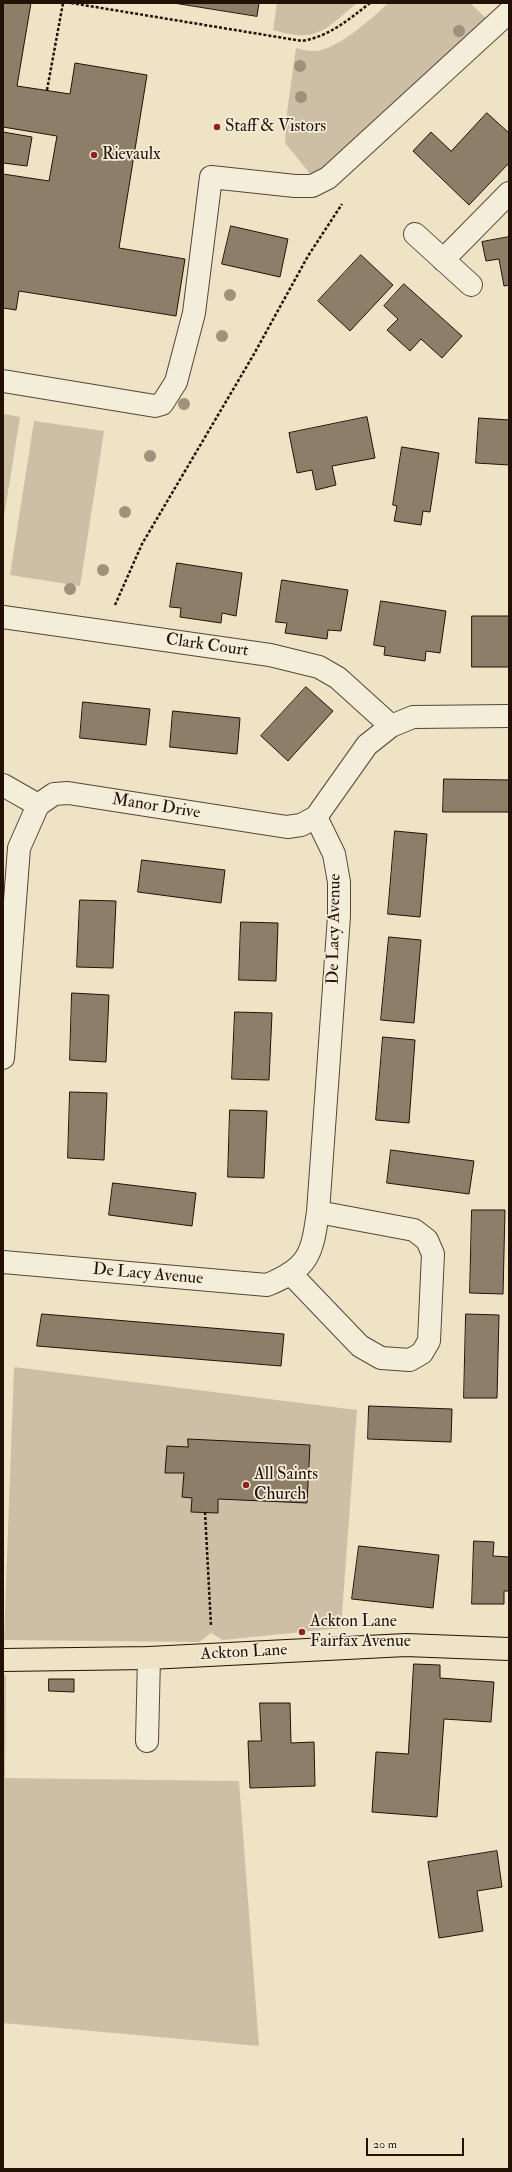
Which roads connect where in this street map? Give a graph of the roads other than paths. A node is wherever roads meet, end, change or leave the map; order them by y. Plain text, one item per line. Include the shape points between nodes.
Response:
1 (509, 12) edge
2 (509, 193) edge
3 (415, 234) dead end
4 (443, 260) junction
5 (471, 285) dead end
6 (3, 381) edge
7 (3, 617) edge
8 (509, 716) edge
9 (390, 726) junction
10 (3, 785) edge
11 (38, 805) junction
12 (316, 817) junction
13 (3, 1058) edge
14 (318, 1212) junction
15 (3, 1262) edge
16 (290, 1273) junction
17 (509, 1649) edge
18 (149, 1658) junction
19 (3, 1660) edge
20 (147, 1741) dead end

1 - 6 street via 328,178 312,186 296,186 211,177 194,313 176,382 162,404 155,406
2 - 4 street
3 - 4 street
4 - 5 street
7 - 9 street, Clark Court via 270,655 319,667 338,678
8 - 9 street via 413,717
9 - 12 street via 367,745
10 - 11 street
11 - 12 street, Manor Drive via 54,794 68,793 287,827 301,825
11 - 13 street via 19,848
12 - 14 street, De Lacy Avenue via 334,854 339,882 339,916
14 - 16 street, De Lacy Avenue via 314,1241 304,1264
14 - 16 street via 414,1230 427,1240 433,1254 429,1340 422,1353 410,1360 381,1358 360,1346
15 - 16 street, De Lacy Avenue via 267,1285
17 - 18 main road, Ackton Lane via 406,1645
18 - 19 main road, Ackton Lane
18 - 20 street

